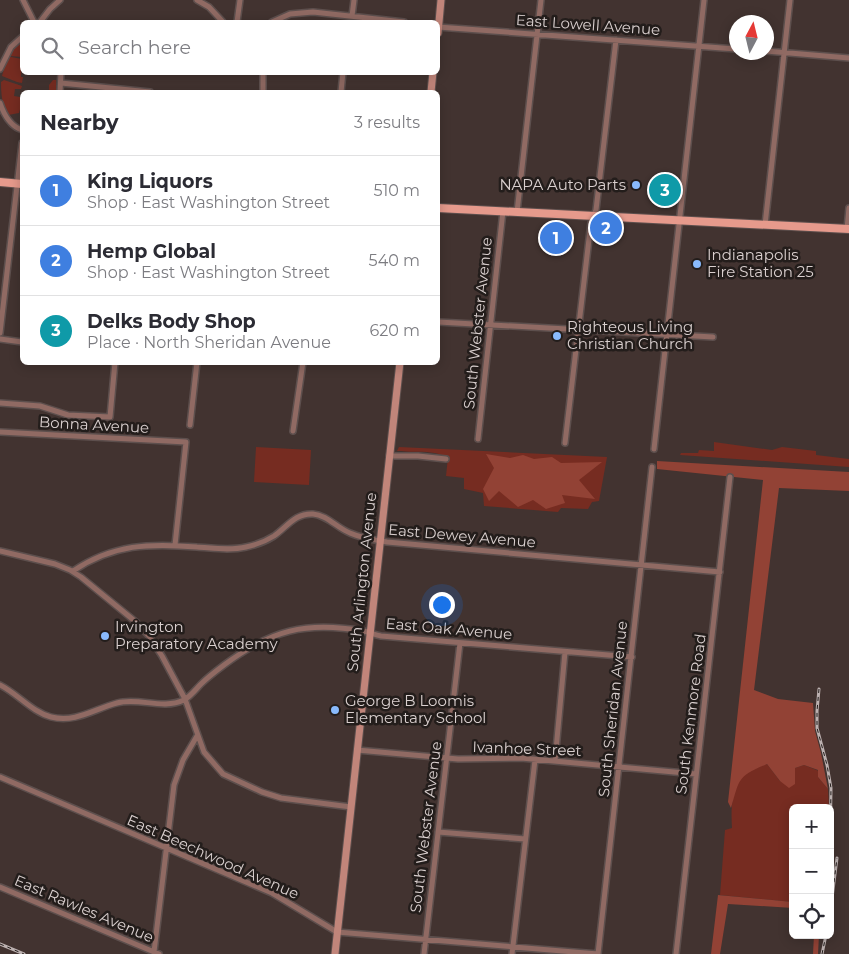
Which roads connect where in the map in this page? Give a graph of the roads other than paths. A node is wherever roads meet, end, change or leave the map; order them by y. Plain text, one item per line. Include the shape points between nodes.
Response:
1 (23, 0) edge
2 (60, 0) edge
3 (197, 0) edge
4 (240, 0) edge
5 (354, 0) edge
6 (441, 0) edge
7 (542, 0) edge
8 (704, 0) edge
9 (790, 0) edge
10 (352, 16) junction
11 (33, 20) edge
12 (42, 20) edge
13 (222, 20) edge
14 (237, 20) edge
15 (276, 20) edge
16 (350, 20) edge
17 (387, 20) edge
18 (439, 20) edge
19 (440, 27) edge
20 (537, 34) junction
21 (20, 39) edge
22 (616, 40) junction
23 (699, 46) junction
24 (729, 48) edge
25 (774, 51) edge
26 (784, 52) junction
27 (849, 58) edge
28 (0, 69) edge
29 (61, 75) edge
30 (263, 75) edge
31 (343, 75) edge
32 (433, 75) edge
33 (61, 83) junction
34 (60, 90) edge
35 (130, 90) edge
36 (263, 90) edge
37 (341, 90) edge
38 (430, 90) edge
39 (0, 103) edge
40 (20, 129) edge
41 (0, 182) edge
42 (20, 184) edge
43 (440, 208) edge
44 (849, 208) edge
45 (504, 211) junction
46 (517, 212) junction
47 (593, 216) junction
48 (679, 221) junction
49 (765, 225) junction
50 (848, 229) edge
51 (440, 322) edge
52 (491, 324) junction
53 (579, 330) junction
54 (0, 333) edge
55 (667, 334) junction
56 (713, 337) dead end
57 (0, 339) edge
58 (20, 342) edge
59 (116, 365) edge
60 (197, 365) edge
61 (303, 365) edge
62 (400, 365) edge
63 (0, 403) edge
64 (190, 425) dead end
65 (293, 431) dead end
66 (0, 432) edge
67 (478, 438) dead end
68 (565, 443) dead end
69 (654, 449) dead end
70 (389, 456) junction
71 (446, 459) dead end
72 (652, 467) dead end
73 (730, 477) dead end
74 (380, 541) junction
75 (175, 545) junction
76 (0, 551) edge
77 (641, 564) junction
78 (72, 571) junction
79 (720, 572) junction
80 (370, 633) junction
81 (460, 643) junction
82 (565, 652) junction
83 (632, 657) junction
84 (0, 685) edge
85 (185, 699) junction
86 (197, 736) junction
87 (357, 750) junction
88 (446, 758) junction
89 (535, 760) junction
90 (555, 761) junction
91 (619, 766) junction
92 (696, 774) junction
93 (0, 777) edge
94 (351, 807) junction
95 (438, 832) junction
96 (525, 839) junction
97 (167, 849) junction
98 (0, 887) edge
99 (337, 932) junction
100 (426, 940) junction
101 (513, 947) junction
102 (157, 953) edge
103 (335, 954) edge
104 (424, 954) edge
105 (512, 954) edge
106 (598, 954) edge
107 (676, 954) edge

1 - 11 street
2 - 12 street
3 - 13 street
4 - 14 street
5 - 10 street
6 - 18 main road
7 - 20 street
8 - 23 street
9 - 26 street
10 - 15 street via 301,12
10 - 16 street
10 - 17 street
19 - 20 street, East Lowell Avenue
20 - 22 street, East Lowell Avenue
20 - 46 street
21 - 28 street via 8,51
22 - 23 street, East Lowell Avenue
22 - 47 street
23 - 24 street, East Lowell Avenue
23 - 48 street
25 - 26 street
26 - 27 street
26 - 49 street
29 - 33 street
30 - 36 street
31 - 37 street
32 - 38 main road
33 - 34 street
33 - 35 street
39 - 40 street via 8,120
41 - 42 main road
42 - 54 street
43 - 45 main road
44 - 50 street
45 - 46 main road
45 - 52 street, South Webster Avenue
46 - 47 main road
47 - 48 main road
47 - 53 street
48 - 49 main road
48 - 55 street
49 - 50 main road
51 - 52 street
52 - 53 street
52 - 67 street, South Webster Avenue
53 - 55 street
53 - 68 street
55 - 56 street
55 - 69 street
57 - 58 street
59 - 63 street via 110,417 68,415 40,406
60 - 64 street
61 - 65 street
62 - 70 main road, South Arlington Avenue
66 - 75 street, Bonna Avenue via 186,442
70 - 71 street
70 - 74 main road, South Arlington Avenue
72 - 77 street, South Sheridan Avenue
73 - 79 street, South Kenmore Road
74 - 75 street, East Dewey Avenue via 354,535 326,518 312,514 294,519 270,538 246,548
74 - 77 street, East Dewey Avenue
74 - 80 main road, South Arlington Avenue
75 - 78 street, East Dewey Avenue via 126,548
76 - 78 street
77 - 79 street, East Dewey Avenue
77 - 83 street, South Sheridan Avenue
78 - 85 street via 144,631 162,656
79 - 92 street, South Kenmore Road
80 - 81 street, East Oak Avenue
80 - 85 street, East Oak Avenue via 318,626 288,631 232,659
80 - 87 main road, South Arlington Avenue
81 - 82 street, East Oak Avenue
81 - 88 street, South Webster Avenue
82 - 83 street, East Oak Avenue
82 - 90 street
83 - 91 street, South Sheridan Avenue
84 - 85 street via 41,713 64,719 124,701 166,704
85 - 86 street
86 - 94 street via 205,754 227,777 282,798
86 - 97 street via 175,781
87 - 88 street, Ivanhoe Street
87 - 94 main road, South Arlington Avenue
88 - 89 street, Ivanhoe Street
88 - 95 street, South Webster Avenue
89 - 90 street, Ivanhoe Street
89 - 96 street
90 - 91 street, Ivanhoe Street
91 - 92 street, Ivanhoe Street
91 - 106 street, South Sheridan Avenue
92 - 107 street, South Kenmore Road
93 - 97 street, East Beechwood Avenue
94 - 99 main road, South Arlington Avenue
95 - 96 street
95 - 100 street, South Webster Avenue
96 - 101 street
97 - 99 street, East Beechwood Avenue via 284,899
97 - 102 street
98 - 102 street, East Rawles Avenue
99 - 100 street, East Beechwood Avenue
99 - 103 main road, South Arlington Avenue
100 - 101 street, East Beechwood Avenue
100 - 104 street, South Webster Avenue
101 - 105 street
101 - 106 street, East Beechwood Avenue

